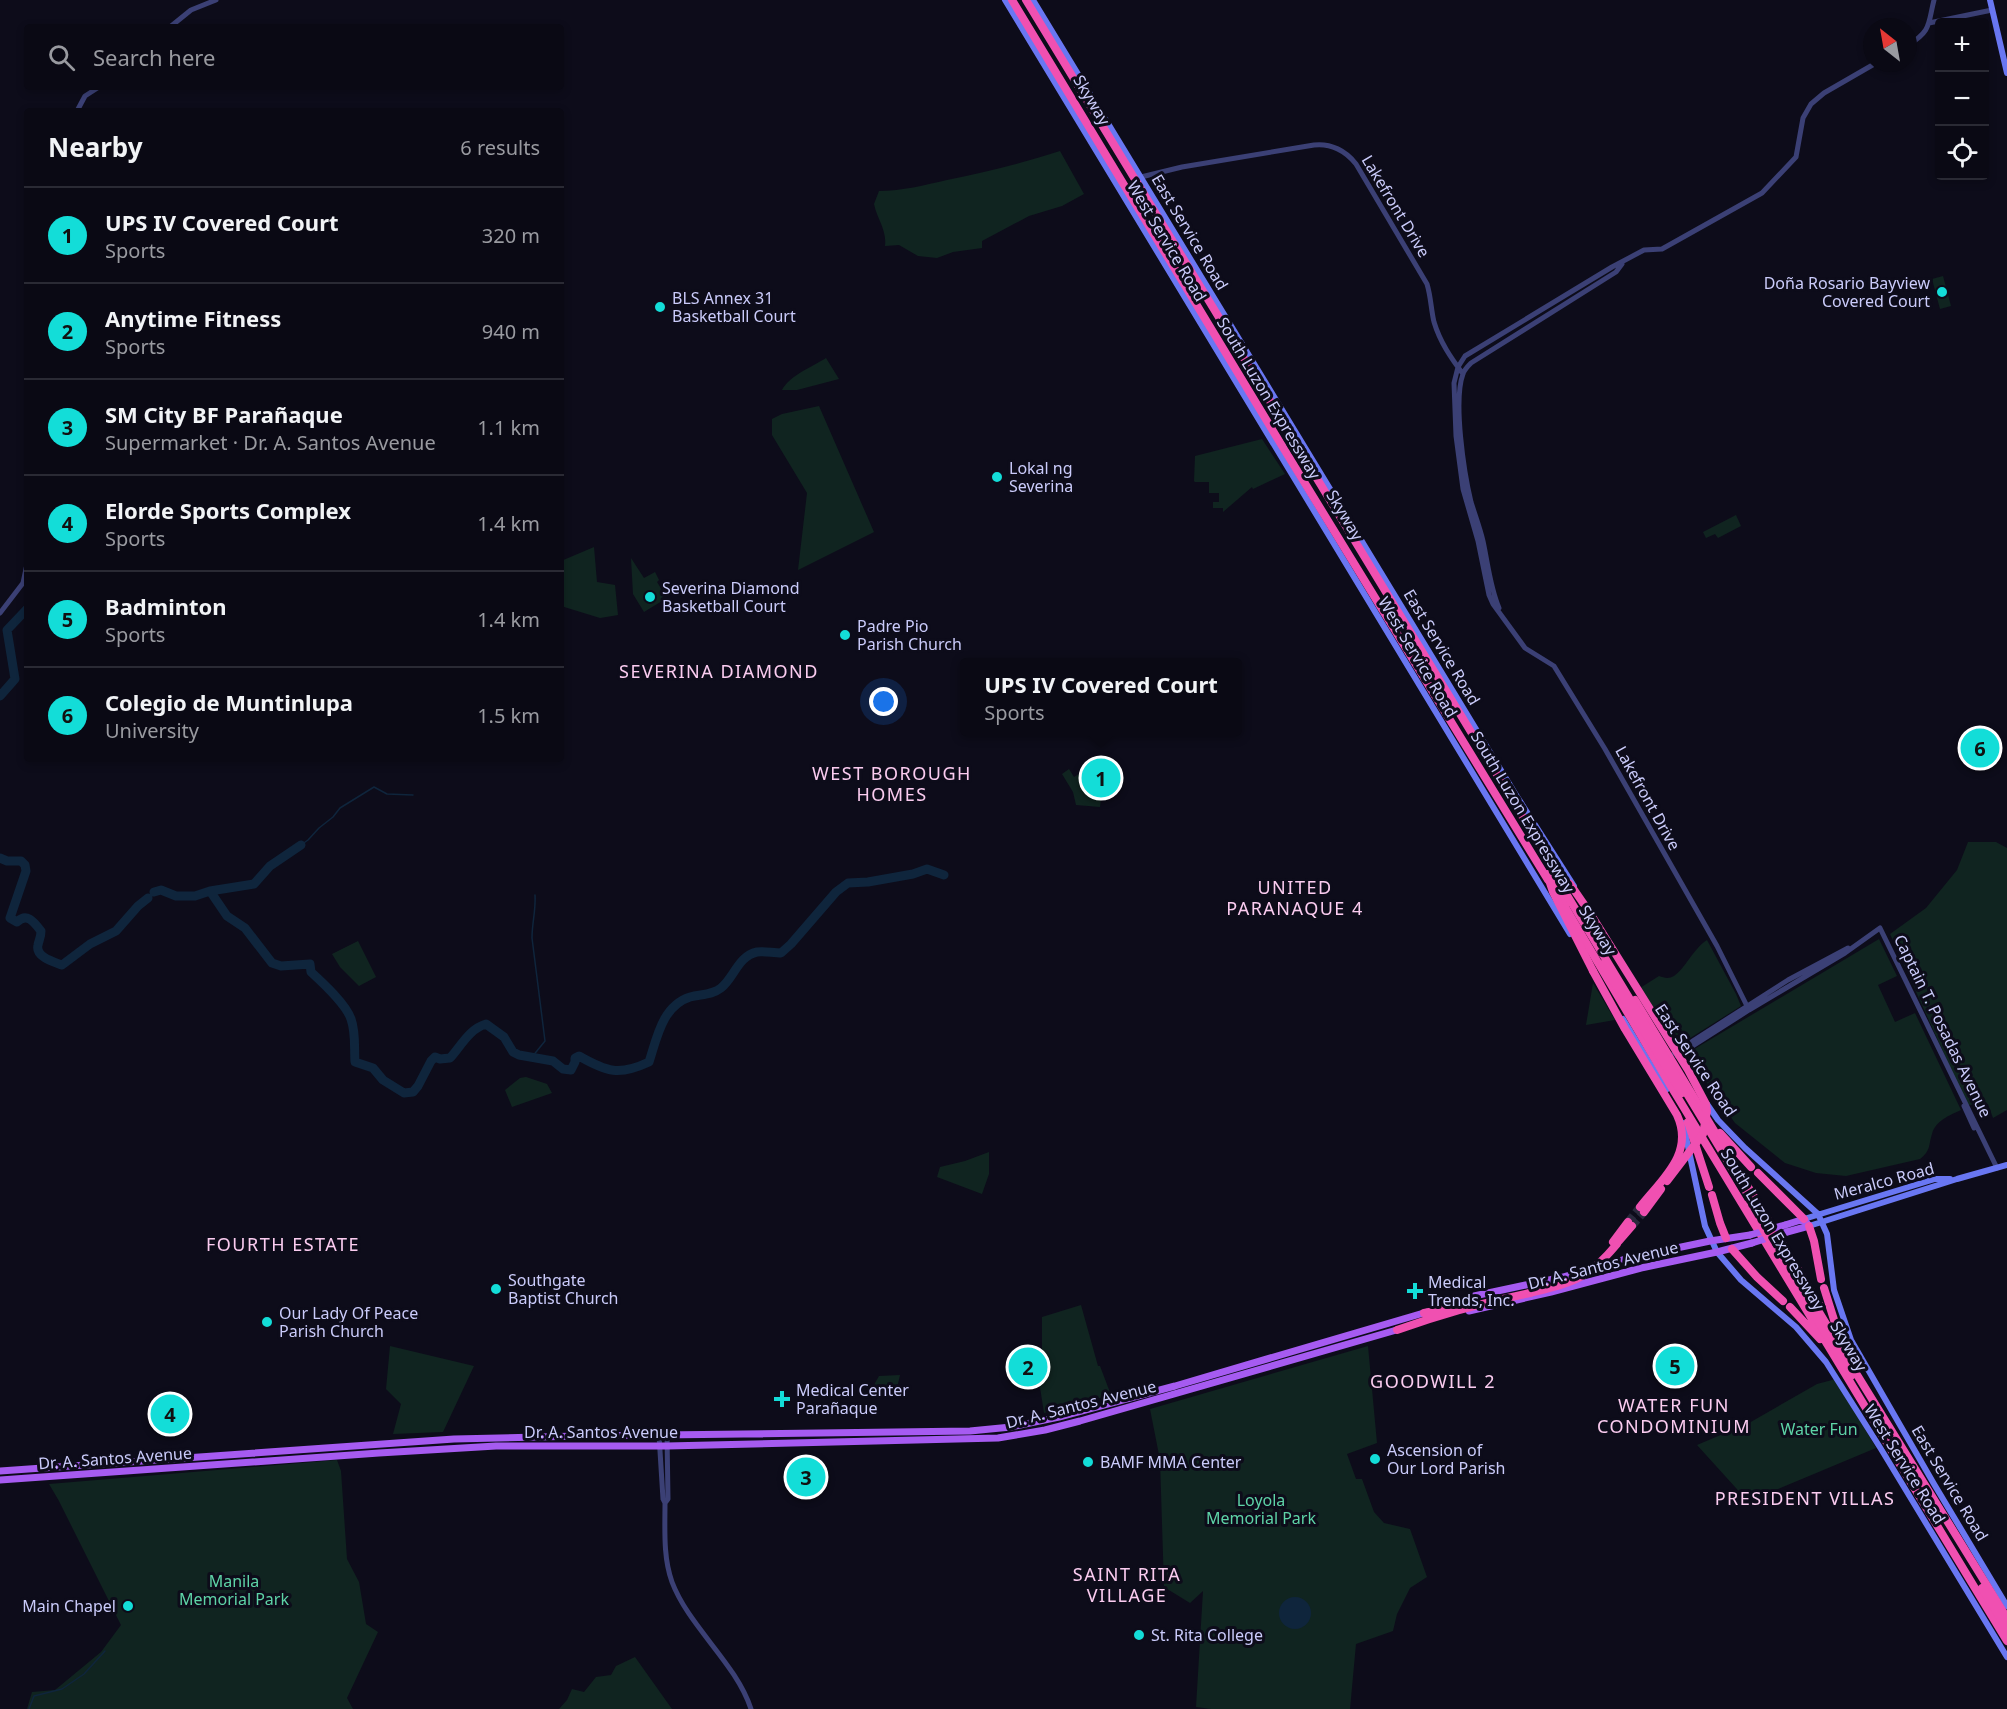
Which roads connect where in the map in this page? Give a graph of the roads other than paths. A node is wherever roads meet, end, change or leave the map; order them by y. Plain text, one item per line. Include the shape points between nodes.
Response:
1 (216, 0) edge
2 (1005, 0) edge
3 (1014, 0) edge
4 (1024, 0) edge
5 (1033, 0) edge
6 (1934, 0) edge
7 (1990, 0) edge
8 (1992, 10) junction
9 (1929, 23) junction
10 (174, 24) edge
11 (1917, 38) edge
12 (1863, 70) edge
13 (2007, 73) edge
14 (94, 90) edge
15 (79, 108) edge
16 (1141, 177) junction
17 (1623, 262) junction
18 (1458, 367) junction
19 (1463, 374) junction
20 (24, 578) edge
21 (0, 613) edge
22 (1503, 616) junction
23 (1550, 873) junction
24 (1747, 1008) junction
25 (1678, 1054) junction
26 (1672, 1088) junction
27 (1698, 1103) junction
28 (2007, 1165) edge
29 (1996, 1168) junction
30 (1957, 1179) junction
31 (1709, 1186) dead end
32 (1712, 1196) dead end
33 (1818, 1214) junction
34 (1804, 1219) junction
35 (1824, 1222) junction
36 (1630, 1224) tunnel mouth
37 (1809, 1227) junction
38 (1786, 1229) junction
39 (1726, 1238) junction
40 (1751, 1239) junction
41 (1710, 1241) junction
42 (1693, 1244) junction
43 (1732, 1249) junction
44 (1717, 1252) junction
45 (1695, 1256) junction
46 (1821, 1279) dead end
47 (1824, 1288) dead end
48 (1529, 1291) junction
49 (1783, 1301) dead end
50 (1790, 1307) dead end
51 (1424, 1313) junction
52 (1397, 1330) junction
53 (1854, 1363) junction
54 (1238, 1372) junction
55 (1844, 1372) junction
56 (1229, 1375) junction
57 (663, 1435) junction
58 (663, 1446) junction
59 (0, 1471) edge
60 (0, 1480) edge
61 (2007, 1606) edge
62 (2007, 1617) edge
63 (2007, 1629) edge
64 (2007, 1641) edge
65 (2007, 1657) edge
66 (750, 1709) edge

1 - 10 street via 191,10
2 - 41 main road, West Service Road via 1677,1109
3 - 23 highway, Skyway
3 - 26 highway, South Luzon Expressway
4 - 23 highway, Skyway
4 - 27 highway, South Luzon Expressway
5 - 16 main road, East Service Road
6 - 9 street
7 - 8 main road
8 - 9 street
8 - 13 main road
9 - 11 street
12 - 17 street via 1811,104 1803,118 1796,157 1762,193 1662,249 1644,250
14 - 15 street via 85,96
16 - 18 street, Lakefront Drive via 1314,145 1341,150 1356,164 1427,284 1437,329
16 - 25 main road, East Service Road via 1644,1006
17 - 18 street via 1465,356
17 - 19 street via 1616,272 1470,363
18 - 19 street, Lakefront Drive
18 - 22 street, Lakefront Drive via 1454,383 1455,423 1463,489 1489,595
19 - 22 street, Lakefront Drive via 1460,423 1467,479 1493,593
20 - 21 street
22 - 24 street, Lakefront Drive via 1525,648 1554,666 1717,946
23 - 23 highway, bridge via 1570,884 1590,913 1706,1104 1703,1134 1642,1209 1677,1160 1682,1141 1680,1123 1580,947 1553,892
23 - 62 highway, Skyway, bridge
23 - 63 highway, Skyway, bridge
24 - 25 street
24 - 29 street, Captain T. Posadas Avenue via 1879,929
25 - 33 main road, East Service Road via 1718,1120
26 - 31 highway via 1690,1125
26 - 55 highway, South Luzon Expressway
27 - 34 highway via 1728,1144
27 - 53 highway, South Luzon Expressway
28 - 29 main road, Meralco Road
29 - 30 main road, Meralco Road
30 - 33 main road, Meralco Road via 1935,1179
30 - 35 main road, Meralco Road
32 - 39 highway
33 - 34 main road, Dr. A. Santos Avenue
33 - 35 main road, East Service Road
34 - 37 main road
34 - 38 main road, Dr. A. Santos Avenue
35 - 37 main road, Dr. A. Santos Avenue
35 - 61 main road, East Service Road via 1837,1302 1851,1340
36 - 48 highway, bridge via 1590,1273 1571,1282
37 - 38 main road, Dr. A. Santos Avenue
37 - 46 highway
38 - 40 main road, Dr. A. Santos Avenue, bridge
39 - 40 main road, Dr. A. Santos Avenue
39 - 41 main road, Dr. A. Santos Avenue
39 - 43 main road
40 - 43 main road, Dr. A. Santos Avenue
41 - 42 main road, Dr. A. Santos Avenue
41 - 44 main road, West Service Road
42 - 45 main road
42 - 51 main road, Dr. A. Santos Avenue via 1474,1296
43 - 44 main road, Dr. A. Santos Avenue
43 - 49 highway
44 - 45 main road, Dr. A. Santos Avenue
44 - 65 main road, West Service Road via 1741,1280 1796,1327 1826,1362
45 - 52 main road, Dr. A. Santos Avenue
47 - 53 highway
48 - 51 highway
48 - 52 highway
50 - 55 highway via 1823,1342
51 - 54 main road, Dr. A. Santos Avenue
52 - 54 main road, Dr. A. Santos Avenue
53 - 62 highway, South Luzon Expressway
54 - 56 main road, Dr. A. Santos Avenue
55 - 64 highway, South Luzon Expressway
56 - 57 main road, Dr. A. Santos Avenue via 998,1429
56 - 58 main road, Dr. A. Santos Avenue via 1045,1430 999,1438
57 - 58 street
57 - 59 main road, Dr. A. Santos Avenue via 447,1439
58 - 60 main road, Dr. A. Santos Avenue via 440,1449
58 - 66 street via 668,1499 666,1557 672,1582 742,1690

